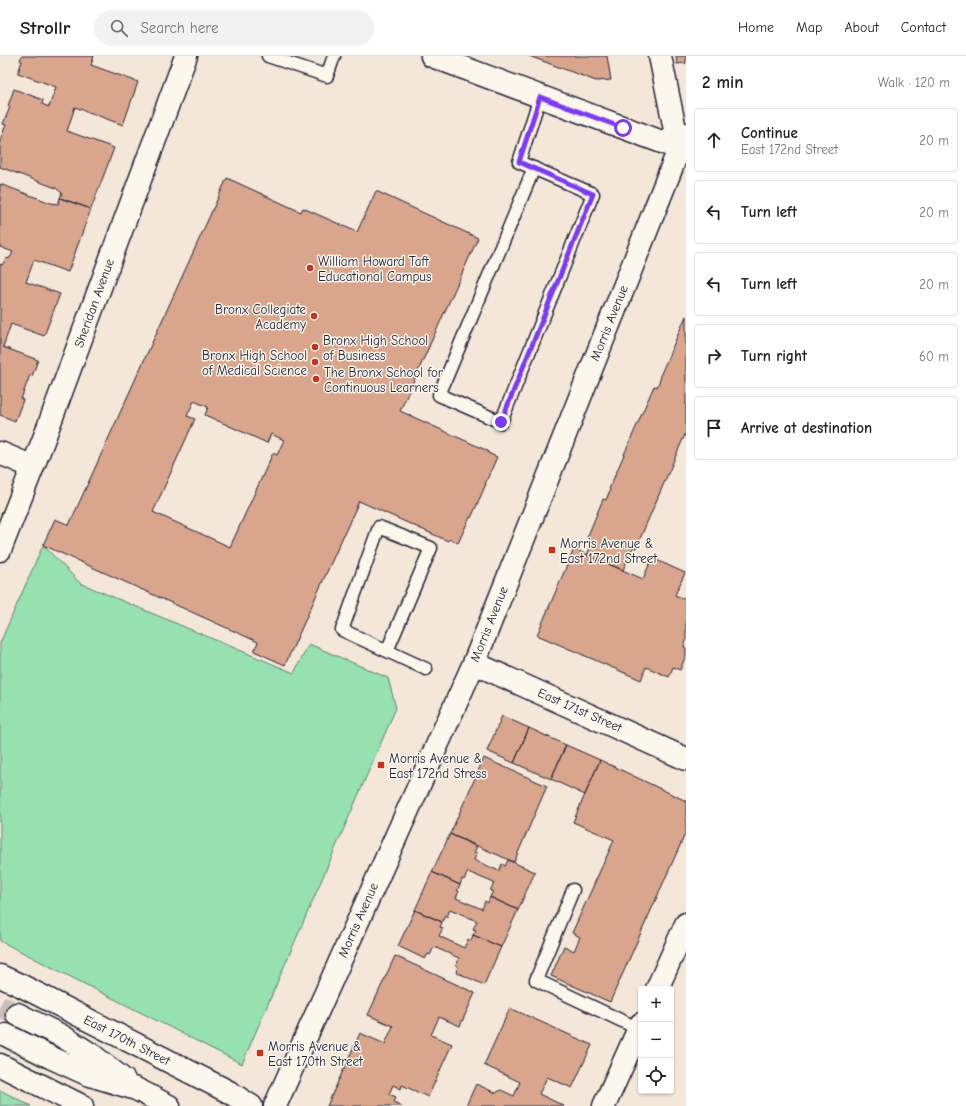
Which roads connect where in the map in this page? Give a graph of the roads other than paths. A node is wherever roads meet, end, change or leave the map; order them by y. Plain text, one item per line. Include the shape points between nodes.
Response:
1 (186, 56) edge
2 (268, 56) edge
3 (334, 56) edge
4 (432, 56) edge
5 (660, 56) edge
6 (540, 97) junction
7 (684, 145) edge
8 (534, 168) junction
9 (0, 453) edge
10 (33, 468) junction
11 (0, 550) edge
12 (387, 651) junction
13 (474, 662) junction
14 (426, 669) dead end
15 (686, 759) edge
16 (573, 890) dead end
17 (686, 924) edge
18 (0, 976) edge
19 (658, 986) edge
20 (17, 1014) tunnel mouth
21 (638, 1025) edge
22 (638, 1030) edge
23 (6, 1035) tunnel mouth
24 (0, 1065) edge
25 (136, 1089) junction
26 (82, 1106) edge
27 (169, 1106) edge
28 (252, 1106) edge
29 (276, 1106) edge
30 (604, 1106) edge

1 - 10 street, Sheridan Avenue
2 - 3 lane via 327,76
4 - 6 street
5 - 7 street
6 - 7 street
6 - 8 lane via 519,162
7 - 13 street, Morris Avenue
8 - 8 lane via 593,194 501,422 439,395
9 - 10 street
10 - 11 street, Sheridan Avenue
12 - 12 lane via 431,548 379,528 342,630
12 - 14 lane
13 - 15 street, East 171st Street
13 - 29 street, Morris Avenue
16 - 21 lane via 536,980
17 - 19 street
18 - 28 street, East 170th Street
20 - 25 street, East 170th Street via 92,1055
22 - 30 street
23 - 25 street, East 170th Street via 87,1074
24 - 26 street
25 - 27 street, East 170th Street

